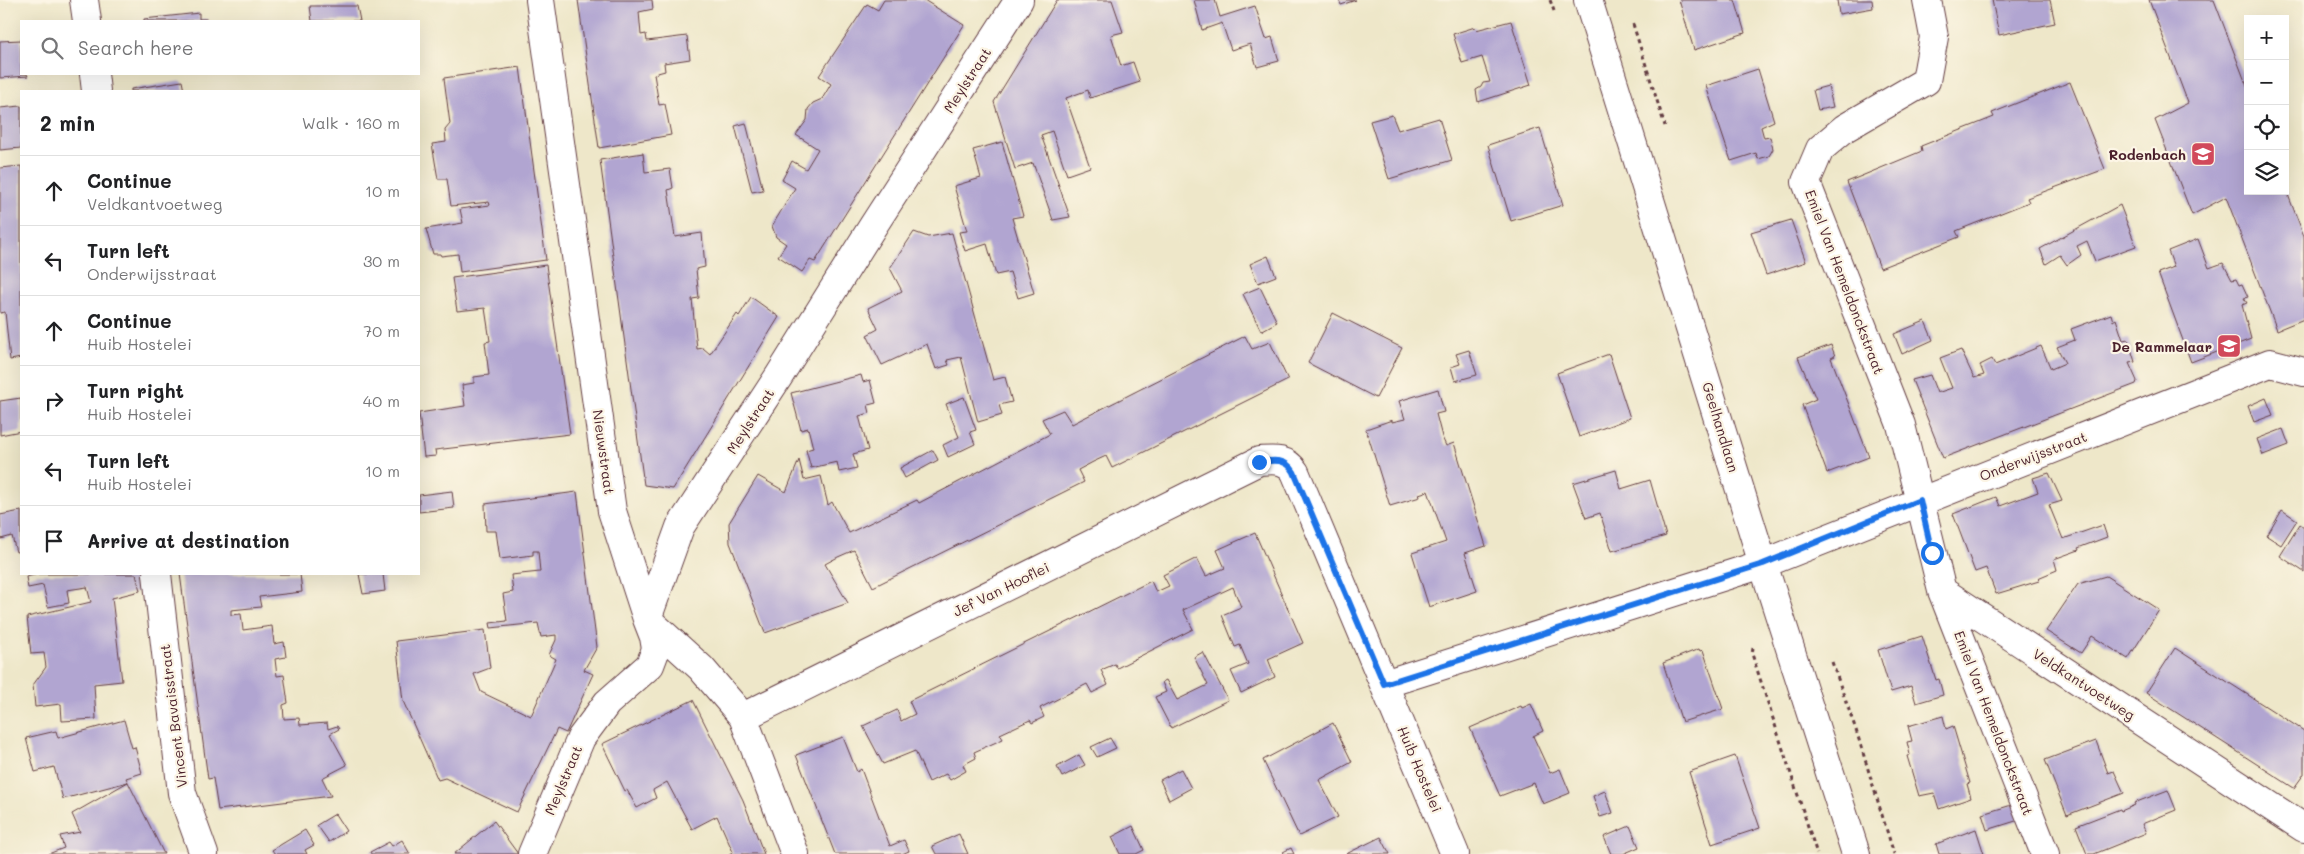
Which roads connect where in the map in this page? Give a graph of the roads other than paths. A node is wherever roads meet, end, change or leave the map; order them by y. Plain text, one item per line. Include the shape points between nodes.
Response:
1 (84, 0) edge
2 (540, 0) edge
3 (1019, 0) edge
4 (1588, 0) edge
5 (1926, 0) edge
6 (87, 20) edge
7 (94, 75) edge
8 (96, 90) edge
9 (2304, 372) edge
10 (1259, 462) joint
11 (1920, 500) junction
12 (1763, 564) junction
13 (157, 575) edge
14 (1942, 591) junction
15 (647, 619) junction
16 (1384, 684) junction
17 (743, 717) junction
18 (2304, 828) edge
19 (204, 854) edge
20 (532, 854) edge
21 (795, 854) edge
22 (1455, 854) edge
23 (1856, 854) edge
24 (2045, 854) edge

1 - 6 street
2 - 15 street, Nieuwstraat via 612,511
3 - 15 street, Meylstraat via 680,527
4 - 12 street, Geelhandlaan
5 - 11 street, Emiel Van Hemeldonckstraat via 1934,37 1926,81 1845,128 1820,149 1806,182 1901,425
7 - 8 street
9 - 11 street, Onderwijsstraat via 2270,363
10 - 16 street, Huib Hostelei via 1277,460 1290,465 1294,472
10 - 17 street, Jef Van Hooflei
11 - 12 street, Onderwijsstraat
11 - 14 street
12 - 16 street
12 - 23 street, Geelhandlaan
13 - 19 street, Vincent Bavaisstraat via 182,793
14 - 18 street, Veldkantvoetweg
14 - 24 street, Emiel Van Hemeldonckstraat
15 - 17 street via 702,668
15 - 20 street, Meylstraat via 656,649 650,665 607,703 581,738
16 - 22 street, Huib Hostelei
17 - 21 street

